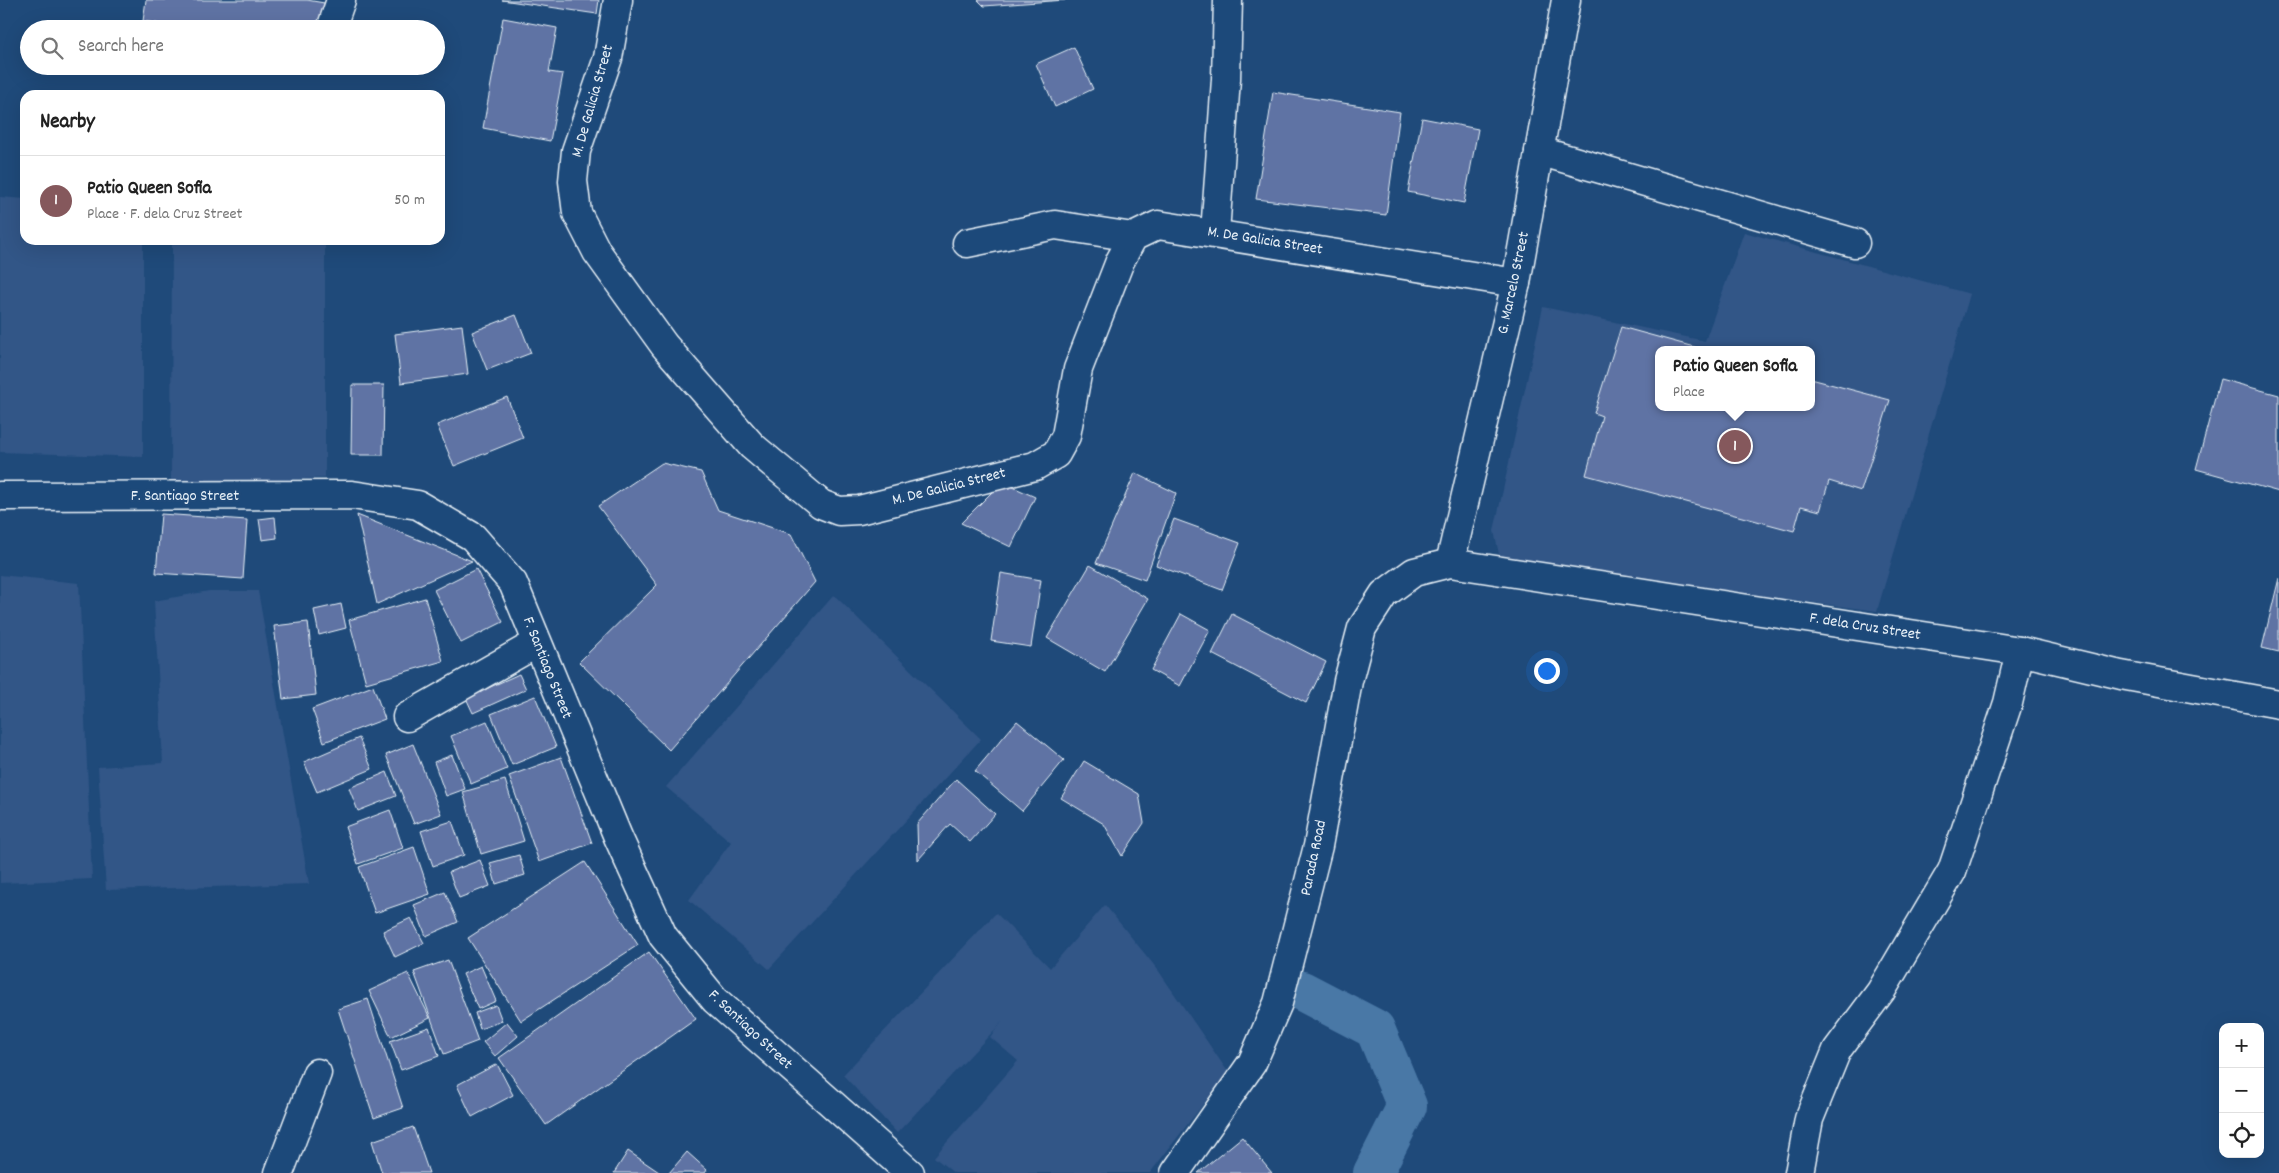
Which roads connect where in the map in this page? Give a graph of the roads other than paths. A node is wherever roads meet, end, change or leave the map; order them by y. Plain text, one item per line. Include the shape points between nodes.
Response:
1 (341, 0) edge
2 (618, 0) edge
3 (1228, 0) edge
4 (1566, 0) edge
5 (335, 20) edge
6 (1539, 151) junction
7 (1216, 233) junction
8 (1133, 237) junction
9 (967, 243) dead end
10 (1855, 243) dead end
11 (1516, 283) junction
12 (0, 496) edge
13 (1450, 563) junction
14 (537, 643) junction
15 (2020, 651) junction
16 (2279, 704) edge
17 (407, 717) dead end
18 (317, 1073) dead end
19 (278, 1173) edge
20 (910, 1173) edge
21 (1175, 1173) edge
22 (1799, 1173) edge

1 - 5 street
2 - 8 street, M. De Galicia Street via 608,58 576,151 573,181 577,213 598,252 664,345 752,446 821,504 839,511 858,510 1035,466 1056,454 1066,436 1078,369 1120,261
3 - 7 street
4 - 6 street, G. Marcelo Street
6 - 10 street
6 - 11 street, G. Marcelo Street
7 - 8 street, M. De Galicia Street via 1158,225
7 - 11 street, M. De Galicia Street
8 - 9 street via 1056,225
11 - 13 street, G. Marcelo Street
12 - 14 street, F. Santiago Street via 352,495 418,505 472,537 513,583
13 - 15 street, F. dela Cruz Street
13 - 21 street, Parada Road via 1414,572 1384,594 1362,628 1348,681 1318,846 1278,1003 1252,1062
14 - 17 street
14 - 20 street, F. Santiago Street via 663,936 714,1000
15 - 16 street, F. dela Cruz Street via 2121,675
15 - 22 street via 2008,703 1952,871 1881,992 1837,1050 1808,1119
18 - 19 street

